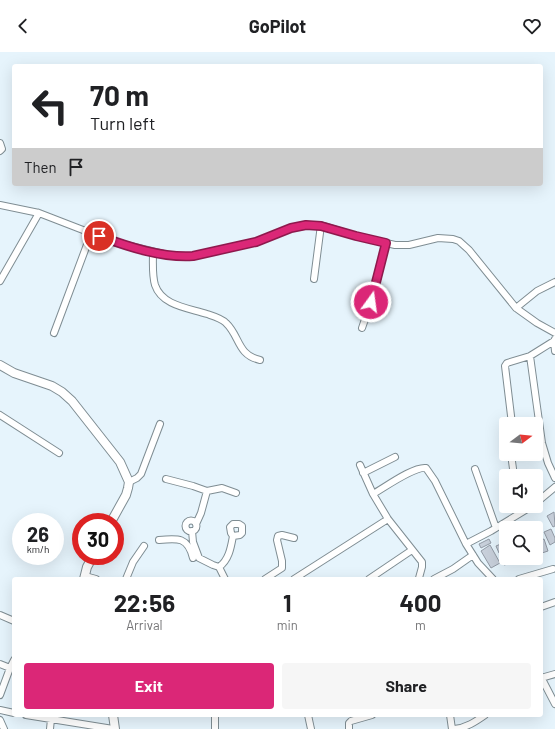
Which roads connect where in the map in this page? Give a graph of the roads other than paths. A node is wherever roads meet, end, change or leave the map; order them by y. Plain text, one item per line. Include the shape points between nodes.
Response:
1 (0, 143) edge
2 (0, 151) edge
3 (0, 205) edge
4 (39, 213) junction
5 (321, 226) junction
6 (91, 234) junction
7 (386, 243) junction
8 (153, 252) junction
9 (314, 278) dead end
10 (0, 281) edge
11 (555, 282) edge
12 (516, 308) junction
13 (362, 328) dead end
14 (54, 333) dead end
15 (555, 333) edge
16 (554, 340) edge
17 (555, 351) edge
18 (530, 356) junction
19 (260, 360) dead end
20 (0, 365) edge
21 (0, 415) edge
22 (511, 417) edge
23 (160, 424) dead end
24 (59, 453) dead end
25 (394, 457) dead end
26 (360, 465) dead end
27 (475, 469) dead end
28 (363, 473) junction
29 (555, 478) edge
30 (166, 479) dead end
31 (129, 482) junction
32 (555, 487) edge
33 (207, 491) junction
34 (236, 493) dead end
35 (372, 494) junction
36 (543, 497) edge
37 (116, 513) edge
38 (520, 513) edge
39 (388, 519) junction
40 (196, 524) junction
41 (496, 528) junction
42 (192, 531) junction
43 (233, 536) dead end
44 (294, 538) dead end
45 (159, 540) dead end
46 (466, 544) junction
47 (144, 546) dead end
48 (412, 550) junction
49 (473, 555) junction
50 (193, 559) junction
51 (88, 565) edge
52 (219, 567) junction
53 (553, 569) dead end
54 (84, 577) edge
55 (127, 577) edge
56 (224, 577) edge
57 (268, 577) edge
58 (297, 577) edge
59 (372, 577) edge
60 (420, 577) edge
61 (438, 577) edge
62 (491, 577) edge
63 (527, 577) edge
64 (555, 602) edge
65 (543, 606) edge
66 (0, 615) edge
67 (12, 620) edge
68 (0, 664) edge
69 (12, 664) edge
70 (10, 668) junction
71 (555, 674) edge
72 (543, 677) edge
73 (543, 681) edge
74 (0, 695) edge
75 (555, 704) edge
76 (0, 710) edge
77 (12, 713) edge
78 (36, 717) edge
79 (113, 717) edge
80 (215, 717) edge
81 (308, 717) edge
82 (365, 717) edge
83 (450, 717) edge
84 (482, 717) edge
85 (0, 720) edge
86 (50, 720) junction
87 (470, 727) edge
88 (4, 729) edge
89 (50, 729) edge
90 (114, 729) edge
91 (214, 729) edge
92 (311, 729) edge
93 (349, 729) edge
94 (453, 729) edge
95 (462, 729) edge

1 - 2 street
3 - 4 street
4 - 6 street
4 - 10 street
5 - 7 street
5 - 8 street via 301,226 256,242 193,256 172,256
5 - 9 street
6 - 8 street
6 - 14 street
7 - 12 street via 409,245 438,238 459,241
7 - 13 street
8 - 19 street via 155,286 163,297 172,303 224,321 246,353
11 - 12 street via 537,291
12 - 15 street
16 - 17 street
16 - 18 street
18 - 22 street via 504,366
18 - 29 street via 542,443
20 - 31 main road via 14,373 52,386 67,397 120,462
21 - 24 street
23 - 31 street via 141,474
25 - 28 street
26 - 28 street
27 - 41 street
28 - 35 street
30 - 33 street
31 - 37 main road via 126,495
32 - 36 street
33 - 34 street via 222,488
33 - 40 street
35 - 39 street
35 - 46 street via 413,470 426,468
38 - 41 street
39 - 48 street
39 - 58 street
40 - 42 street via 196,529
40 - 42 street via 192,520 187,522 187,529
41 - 46 street
42 - 50 street
43 - 52 street via 231,549 225,562
44 - 57 street via 278,536 282,568
45 - 50 street via 182,540
46 - 49 street
47 - 55 street
48 - 59 street
48 - 60 street via 422,562
49 - 61 street
49 - 62 street
50 - 52 street
51 - 54 main road
52 - 56 street
53 - 63 street
64 - 65 street
66 - 67 street
68 - 70 street
69 - 70 street
70 - 74 street
71 - 72 street
73 - 75 street
76 - 77 street
78 - 86 street
79 - 90 main road
80 - 91 street
81 - 92 street
82 - 93 street via 351,721
83 - 94 street
84 - 87 street
85 - 88 street
86 - 89 street
86 - 90 street
87 - 95 street
94 - 95 street

